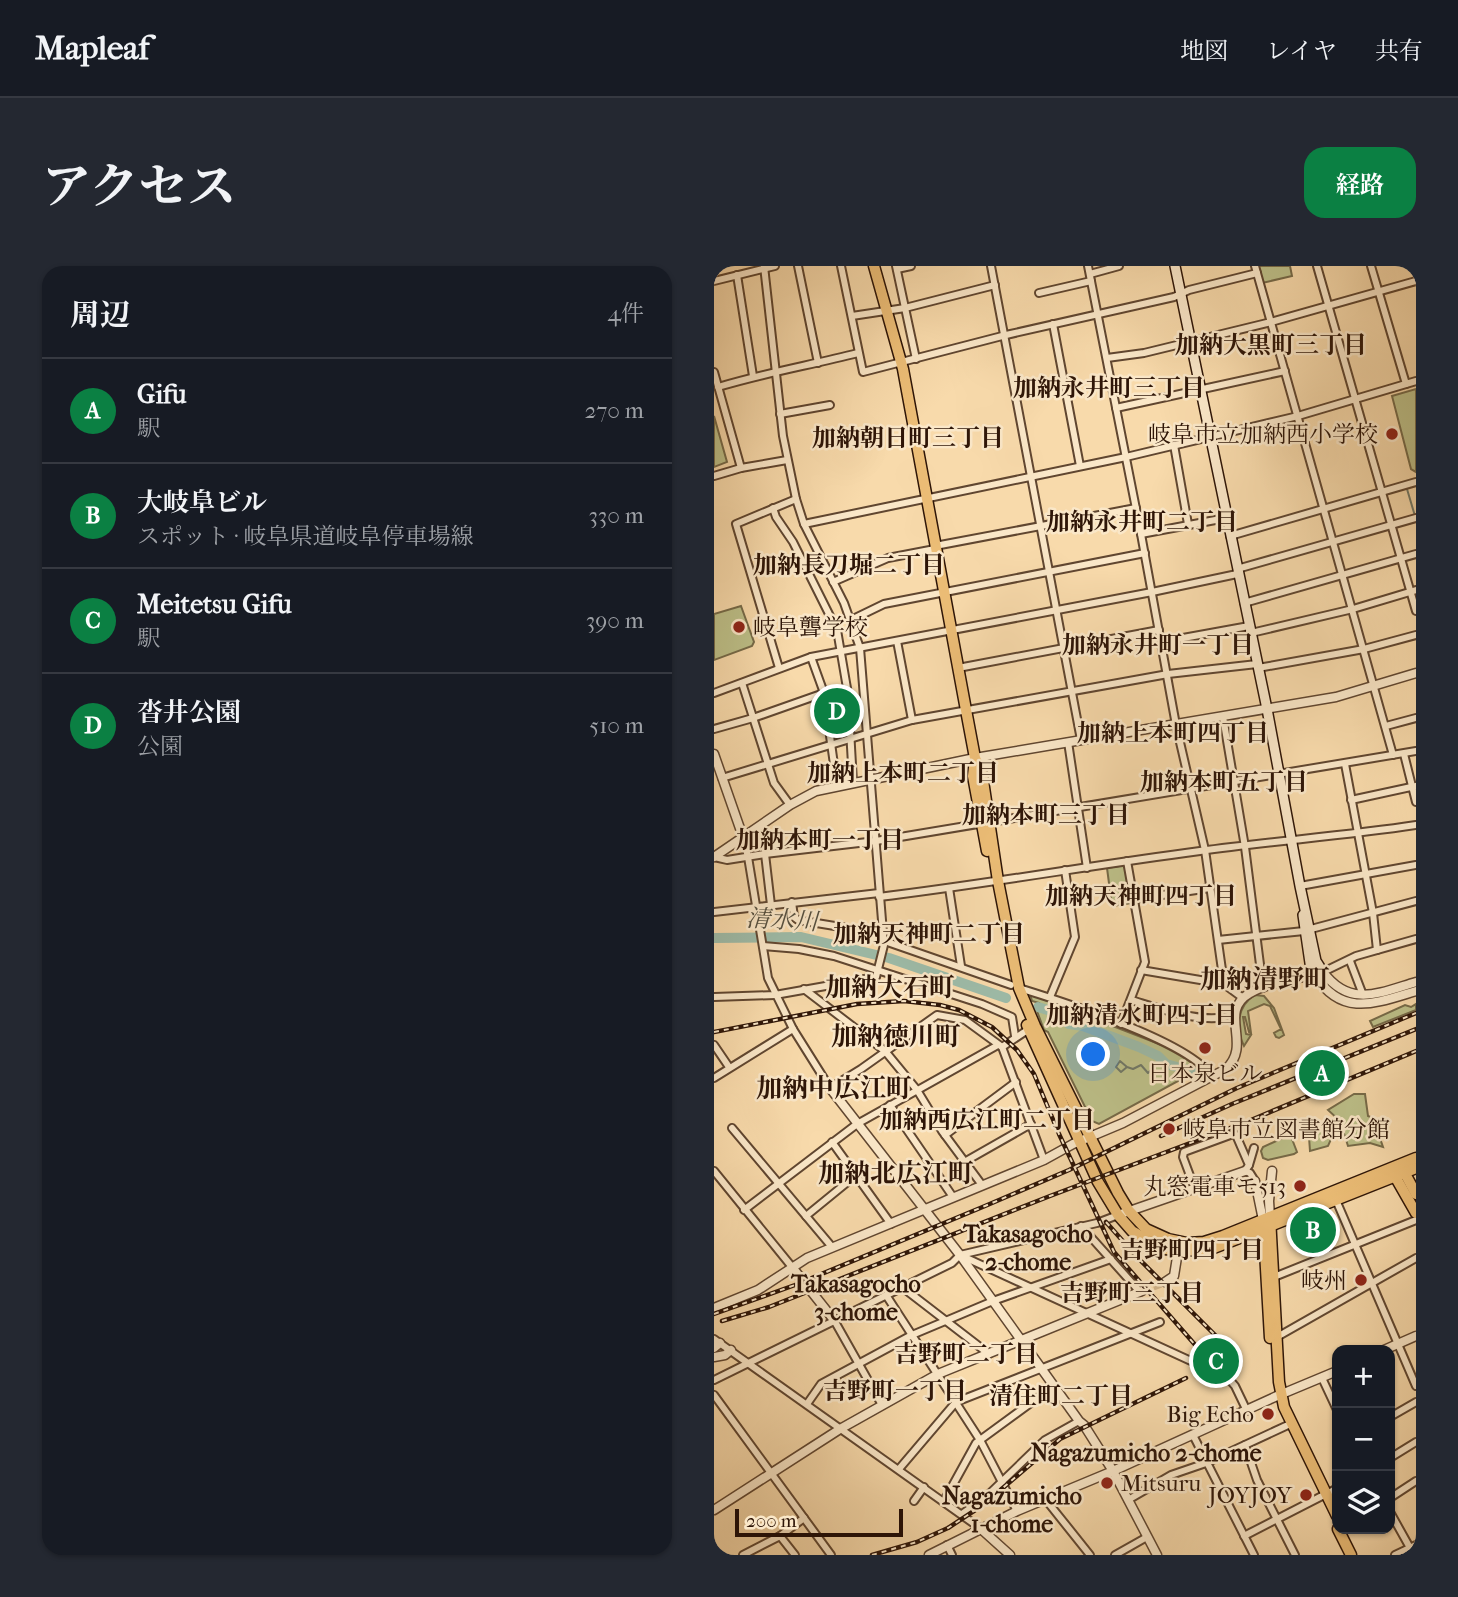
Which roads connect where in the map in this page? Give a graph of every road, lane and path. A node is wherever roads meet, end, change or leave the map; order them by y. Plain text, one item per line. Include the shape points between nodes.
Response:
1 (775, 266) edge
2 (798, 266) edge
3 (841, 266) edge
4 (874, 266) edge
5 (911, 266) edge
6 (991, 266) edge
7 (1088, 266) edge
8 (1119, 266) edge
9 (1175, 266) edge
10 (1317, 266) edge
11 (1371, 266) edge
12 (764, 267) edge
13 (897, 268) edge
14 (1256, 269) edge
15 (737, 275) junction
16 (1091, 278) junction
17 (714, 281) edge
18 (1416, 281) edge
19 (995, 285) junction
20 (1378, 292) junction
21 (1039, 293) dead end
22 (1181, 294) junction
23 (1328, 306) junction
24 (905, 308) junction
25 (887, 311) junction
26 (1098, 314) junction
27 (852, 316) junction
28 (1271, 322) junction
29 (1053, 324) junction
30 (1006, 335) junction
31 (1191, 341) junction
32 (858, 353) junction
33 (1107, 358) junction
34 (916, 359) junction
35 (818, 363) junction
36 (901, 363) junction
37 (1284, 371) junction
38 (714, 372) edge
39 (776, 374) junction
40 (754, 376) junction
41 (1416, 381) edge
42 (1406, 384) junction
43 (718, 387) junction
44 (1199, 389) junction
45 (1354, 399) junction
46 (830, 405) dead end
47 (1116, 408) junction
48 (780, 414) junction
49 (1298, 416) junction
50 (1209, 437) junction
51 (1174, 444) junction
52 (1126, 457) junction
53 (787, 460) junction
54 (1080, 467) junction
55 (741, 468) junction
56 (714, 476) edge
57 (1032, 476) junction
58 (1416, 482) edge
59 (1381, 492) junction
60 (926, 498) junction
61 (796, 499) junction
62 (773, 508) junction
63 (1136, 508) junction
64 (1325, 509) junction
65 (1226, 518) junction
66 (1416, 519) edge
67 (804, 524) junction
68 (1188, 524) junction
69 (1392, 525) junction
70 (1041, 526) junction
71 (1141, 534) junction
72 (1230, 536) junction
73 (1334, 542) junction
74 (935, 548) junction
75 (1145, 553) junction
76 (1416, 554) edge
77 (1401, 559) junction
78 (1237, 571) junction
79 (1050, 572) junction
80 (1343, 575) junction
81 (833, 582) junction
82 (1413, 591) edge
83 (943, 592) junction
84 (1152, 592) junction
85 (1244, 603) junction
86 (1353, 609) junction
87 (1057, 610) junction
88 (1416, 611) edge
89 (851, 620) junction
90 (1159, 630) junction
91 (1250, 630) junction
92 (951, 631) junction
93 (1416, 635) edge
94 (897, 641) junction
95 (1161, 642) junction
96 (860, 648) junction
97 (1064, 648) junction
98 (1364, 649) junction
99 (841, 651) junction
100 (811, 657) junction
101 (1258, 666) junction
102 (779, 668) junction
103 (958, 668) junction
104 (1416, 673) edge
105 (1168, 674) junction
106 (742, 683) junction
107 (1375, 687) junction
108 (1072, 692) junction
109 (714, 693) edge
110 (824, 693) junction
111 (1267, 709) junction
112 (966, 710) junction
113 (1223, 717) junction
114 (753, 718) junction
115 (1416, 718) edge
116 (912, 720) junction
117 (1176, 725) junction
118 (1386, 726) junction
119 (714, 729) edge
120 (868, 734) junction
121 (851, 738) junction
122 (1081, 740) junction
123 (1068, 742) junction
124 (831, 744) junction
125 (1416, 751) edge
126 (714, 754) edge
127 (1404, 754) junction
128 (1393, 755) junction
129 (975, 758) junction
130 (768, 763) junction
131 (1345, 764) junction
132 (1280, 775) junction
133 (722, 778) junction
134 (872, 779) junction
135 (853, 782) junction
136 (1234, 783) junction
137 (837, 786) junction
138 (1414, 786) edge
139 (1192, 789) junction
140 (1352, 800) junction
141 (1416, 802) edge
142 (790, 805) junction
143 (1077, 807) junction
144 (986, 824) junction
145 (1416, 825) edge
146 (1358, 834) junction
147 (743, 837) junction
148 (876, 841) junction
149 (1292, 841) junction
150 (1245, 846) junction
151 (1205, 850) junction
152 (765, 853) junction
153 (714, 857) edge
154 (748, 857) junction
155 (1127, 861) junction
156 (1416, 865) edge
157 (1087, 868) junction
158 (1065, 870) junction
159 (1366, 874) junction
160 (996, 882) junction
161 (1300, 886) junction
162 (949, 888) junction
163 (1210, 888) junction
164 (879, 895) junction
165 (1135, 899) junction
166 (1416, 901) edge
167 (792, 902) junction
168 (771, 905) junction
169 (756, 907) junction
170 (714, 912) edge
171 (1374, 913) junction
172 (1307, 930) junction
173 (1256, 935) junction
174 (1416, 939) edge
175 (1218, 940) junction
176 (883, 941) junction
177 (762, 943) junction
178 (1377, 950) junction
179 (1350, 961) junction
180 (961, 966) junction
181 (1141, 970) junction
182 (878, 971) junction
183 (1319, 973) junction
184 (1416, 982) edge
185 (1224, 984) junction
186 (1015, 986) junction
187 (1263, 988) junction
188 (804, 989) junction
189 (1416, 991) edge
190 (775, 995) junction
191 (1363, 995) junction
192 (714, 997) edge
193 (1050, 997) junction
194 (1243, 998) junction
195 (1131, 999) junction
196 (1234, 1013) junction
197 (1121, 1024) junction
198 (793, 1029) junction
199 (1029, 1029) junction
200 (1014, 1036) junction
201 (714, 1045) edge
202 (1000, 1046) junction
203 (886, 1051) junction
204 (729, 1067) junction
205 (1212, 1077) junction
206 (714, 1078) edge
207 (1016, 1082) junction
208 (830, 1088) junction
209 (917, 1090) junction
210 (890, 1105) junction
211 (856, 1124) junction
212 (1031, 1124) junction
213 (732, 1128) dead end
214 (945, 1135) junction
215 (1091, 1137) junction
216 (1080, 1141) junction
217 (832, 1142) junction
218 (1254, 1149) dead end
219 (1416, 1158) edge
220 (1044, 1160) junction
221 (967, 1161) junction
222 (1247, 1168) junction
223 (1416, 1168) edge
224 (1397, 1170) junction
225 (714, 1171) edge
226 (1272, 1171) dead end
227 (855, 1176) junction
228 (721, 1181) junction
229 (1255, 1181) joint
230 (779, 1183) junction
231 (982, 1185) junction
232 (714, 1186) edge
233 (1195, 1189) junction
234 (1416, 1194) edge
235 (953, 1197) junction
236 (1335, 1200) junction
237 (925, 1209) junction
238 (744, 1210) junction
239 (1129, 1211) junction
240 (1416, 1213) edge
241 (1118, 1215) junction
242 (806, 1216) junction
243 (1416, 1220) edge
244 (1267, 1223) junction
245 (891, 1224) junction
246 (1081, 1226) junction
247 (1354, 1246) junction
248 (832, 1247) junction
249 (1178, 1251) junction
250 (960, 1255) junction
251 (1416, 1258) edge
252 (1111, 1259) junction
253 (978, 1262) junction
254 (792, 1267) junction
255 (969, 1267) junction
256 (1274, 1277) junction
257 (1164, 1283) tunnel mouth
258 (1371, 1284) junction
259 (902, 1287) junction
260 (1031, 1287) junction
261 (1141, 1292) joint
262 (886, 1294) junction
263 (993, 1301) junction
264 (714, 1308) edge
265 (1088, 1312) junction
266 (834, 1320) junction
267 (946, 1322) junction
268 (1160, 1322) dead end
269 (1131, 1334) junction
270 (912, 1335) junction
271 (1416, 1336) edge
272 (1276, 1337) junction
273 (1021, 1340) junction
274 (716, 1343) edge
275 (1397, 1345) junction
276 (731, 1350) junction
277 (989, 1354) junction
278 (714, 1357) edge
279 (748, 1362) junction
280 (859, 1363) junction
281 (1041, 1368) junction
282 (1332, 1373) edge
283 (938, 1374) junction
284 (1322, 1378) junction
285 (714, 1380) edge
286 (1054, 1386) junction
287 (1416, 1386) edge
288 (714, 1395) edge
289 (1279, 1396) junction
290 (956, 1402) junction
291 (1416, 1402) edge
292 (807, 1405) junction
293 (882, 1405) junction
294 (1336, 1408) edge
295 (1247, 1411) junction
296 (1395, 1414) edge
297 (1079, 1421) junction
298 (1288, 1425) junction
299 (840, 1429) junction
300 (1193, 1435) junction
301 (980, 1440) junction
302 (1416, 1442) edge
303 (1245, 1445) junction
304 (1395, 1455) edge
305 (1206, 1463) junction
306 (899, 1468) junction
307 (1113, 1471) junction
308 (770, 1473) junction
309 (1002, 1480) junction
310 (1416, 1482) edge
311 (924, 1487) junction
312 (1332, 1491) edge
313 (1324, 1495) junction
314 (1395, 1495) edge
315 (1046, 1500) junction
316 (1128, 1500) junction
317 (914, 1501) dead end
318 (944, 1501) junction
319 (1332, 1508) edge
320 (714, 1510) edge
321 (1017, 1511) junction
322 (1332, 1512) edge
323 (962, 1514) junction
324 (804, 1518) junction
325 (1276, 1519) junction
326 (1395, 1520) edge
327 (980, 1528) junction
328 (1343, 1534) edge
329 (780, 1536) junction
330 (1244, 1536) junction
331 (1147, 1537) junction
332 (947, 1545) junction
333 (1413, 1546) edge
334 (743, 1555) edge
335 (794, 1555) edge
336 (831, 1555) edge
337 (929, 1555) edge
338 (952, 1555) edge
339 (1010, 1555) edge
340 (1090, 1555) edge
341 (1115, 1555) edge
342 (1157, 1555) edge
343 (1253, 1555) edge
344 (1294, 1555) edge
345 (1353, 1555) edge
346 (1395, 1555) edge
347 (1414, 1555) edge

1 - 12 street
2 - 35 street
3 - 27 street
4 - 25 main road
5 - 13 street
6 - 19 street
7 - 16 street
8 - 16 street
9 - 22 main road
10 - 23 street
11 - 20 street
12 - 15 street
12 - 39 street
13 - 24 street
14 - 22 street
14 - 28 street
15 - 17 street
15 - 40 street
16 - 21 street
16 - 26 street
18 - 20 street
19 - 24 street
19 - 30 street
20 - 23 street
20 - 42 street
22 - 26 street
22 - 31 main road
23 - 28 street
23 - 45 street
24 - 25 street
24 - 34 street
25 - 27 street
25 - 36 main road
26 - 29 street
26 - 33 street
27 - 32 street
28 - 31 street
28 - 37 street
29 - 30 street
29 - 54 street
30 - 34 street
30 - 57 street
31 - 33 street
31 - 44 main road
32 - 35 street
32 - 36 street via 863,372
33 - 47 street
34 - 36 street
35 - 39 street
36 - 60 main road
37 - 44 street
37 - 49 street
38 - 43 street
39 - 40 street
39 - 48 street
40 - 43 street
41 - 42 street
42 - 45 street
43 - 55 street
44 - 47 street
44 - 50 main road
45 - 49 street
45 - 59 street
46 - 48 street
47 - 52 street
48 - 53 street
49 - 50 street
49 - 64 street
50 - 51 street
50 - 65 main road
51 - 52 street
51 - 68 street
52 - 54 street
52 - 63 street
53 - 55 street
53 - 61 street
54 - 57 street
55 - 56 street
57 - 60 street
57 - 70 street
58 - 59 street
59 - 64 street
59 - 69 street
60 - 67 street
60 - 74 main road
61 - 62 street
61 - 67 street
62 - 99 street via 837,630
62 - 102 street via 736,524
63 - 70 street
63 - 71 street
64 - 72 street
64 - 73 street
65 - 68 street
65 - 72 main road
66 - 69 street
67 - 81 street
68 - 71 street
69 - 73 street
69 - 77 street
70 - 74 street
70 - 79 street
71 - 75 street
72 - 78 main road
73 - 78 street
73 - 80 street
74 - 81 street via 888,558
74 - 83 main road
75 - 79 street
75 - 84 street
76 - 77 street
77 - 80 street
77 - 82 street
78 - 84 street
78 - 85 main road
79 - 83 street
79 - 87 street
80 - 85 street
80 - 86 street
81 - 89 street
82 - 86 street
82 - 88 street
83 - 89 street via 884,604
83 - 92 main road
84 - 87 street
84 - 90 street
85 - 91 main road
86 - 91 street
86 - 98 street
87 - 92 street
87 - 97 street
89 - 96 street
90 - 95 street
90 - 97 street
91 - 95 street
91 - 101 main road
92 - 94 street
92 - 103 main road
93 - 98 street
94 - 96 street
94 - 116 street
95 - 105 street
96 - 99 street
96 - 120 street
97 - 103 street
97 - 108 street
98 - 101 street
98 - 107 street
99 - 100 street
99 - 121 street
100 - 102 street
100 - 110 street
101 - 105 street
101 - 111 main road
102 - 106 street
103 - 112 main road
104 - 107 street
105 - 108 street
105 - 117 street
106 - 109 street
106 - 114 street
107 - 111 street
107 - 118 street
108 - 112 street
108 - 122 street
110 - 114 street
110 - 124 street
111 - 113 street
111 - 132 main road
112 - 116 street
112 - 129 main road
113 - 117 street
113 - 136 street
114 - 119 street
114 - 130 street
115 - 118 street
116 - 120 street
117 - 122 street
117 - 139 street
118 - 128 street
120 - 121 street
120 - 134 street
121 - 124 street
121 - 135 street
122 - 123 street
123 - 129 street
123 - 143 street
124 - 130 street
124 - 137 street
125 - 127 street
126 - 133 street
127 - 128 street
127 - 138 street
128 - 131 street
129 - 134 street
129 - 144 main road via 973,776
130 - 133 street
130 - 142 street via 774,783
131 - 132 street
131 - 140 street
132 - 136 street
132 - 149 main road
133 - 147 street
134 - 135 street
134 - 148 street
135 - 137 street
136 - 139 street
136 - 150 street
137 - 142 street via 816,790
138 - 140 street
138 - 141 street
139 - 143 street
139 - 151 street
140 - 146 street
142 - 147 street
143 - 144 street
143 - 157 street
144 - 148 street
144 - 160 main road
145 - 146 street
146 - 149 street
146 - 159 street
147 - 153 street
147 - 154 street
148 - 152 street
148 - 164 street
149 - 150 street
149 - 161 main road
150 - 151 street
150 - 173 street
151 - 155 street
151 - 163 street
152 - 154 street
152 - 168 street
153 - 154 street
154 - 169 street
155 - 157 street
155 - 165 street
156 - 159 street
157 - 158 street
158 - 160 street
158 - 193 street via 1075,937
159 - 161 street
159 - 171 street
160 - 162 street
160 - 186 main road
161 - 172 main road
162 - 164 street
162 - 180 street
163 - 165 street
163 - 175 street
164 - 167 street
164 - 176 street
165 - 181 street via 1144,962
166 - 171 street
167 - 168 street
167 - 176 street via 798,920 847,928
168 - 169 street
169 - 170 street
169 - 177 street
171 - 172 street
171 - 178 street
172 - 173 street
172 - 183 main road via 1310,963
173 - 175 street
173 - 187 street
174 - 178 street
175 - 185 street
176 - 180 street
176 - 182 street
177 - 182 street via 834,956
177 - 190 street
178 - 179 street
179 - 183 street
179 - 191 street
180 - 186 street
181 - 185 street
181 - 195 street
182 - 188 street via 876,977
182 - 200 street via 1010,1015
183 - 187 street
183 - 189 street via 1325,988 1357,1004 1378,1003
183 - 191 street via 1344,992
184 - 191 street
185 - 194 street
186 - 193 street
186 - 199 main road
186 - 215 main road
187 - 194 street
188 - 190 street
188 - 203 street
190 - 192 street
190 - 198 street
193 - 197 street
194 - 196 street
195 - 196 street via 1201,1017
195 - 197 street
196 - 205 street via 1236,1057
197 - 205 street via 1173,1046 1206,1067
198 - 204 street
198 - 208 street
199 - 200 street
199 - 216 main road
200 - 202 street
201 - 204 street
202 - 203 street via 965,1020 937,1015
202 - 207 street
202 - 209 street
203 - 208 street
203 - 209 street
204 - 206 street
205 - 215 street
207 - 212 street
207 - 214 street
208 - 211 street
209 - 210 street
209 - 214 street
210 - 211 street
210 - 235 street
211 - 217 street
211 - 237 street
212 - 220 street
212 - 221 street
213 - 230 street
214 - 221 street
215 - 216 street
215 - 239 main road
216 - 220 street
216 - 241 main road
217 - 227 street
217 - 230 street
218 - 222 street
219 - 224 main road
220 - 231 street
221 - 231 street
222 - 229 street
222 - 233 street
222 - 233 street via 1233,1134 1185,1152
223 - 224 main road
224 - 234 main road
224 - 236 main road
224 - 240 main road
224 - 244 main road
225 - 228 street
226 - 244 street
227 - 242 street
227 - 245 street
228 - 232 street
228 - 238 street
229 - 244 street
230 - 238 street
230 - 242 street
231 - 235 street
233 - 239 street
235 - 237 street
236 - 244 main road
236 - 247 street
237 - 245 street
237 - 250 street
238 - 254 street
239 - 241 street
239 - 244 main road via 1146,1229 1187,1243
241 - 246 street
241 - 249 main road via 1149,1243
242 - 248 street
243 - 247 street
244 - 249 main road via 1206,1251
244 - 256 main road
244 - 289 main road via 1271,1359
245 - 248 street
246 - 250 street
246 - 252 street
247 - 256 street
247 - 258 street
248 - 254 street
249 - 257 street via 1174,1276
250 - 253 street
250 - 255 street
250 - 259 street
251 - 258 street
252 - 260 street
252 - 261 street
253 - 255 street
253 - 260 street
254 - 264 street via 758,1290
254 - 266 street
255 - 263 street
256 - 272 main road
258 - 272 street
258 - 275 street
259 - 262 street
259 - 267 street
260 - 263 street
260 - 265 street
261 - 265 street
262 - 266 street
262 - 270 street
263 - 267 street
263 - 273 street
265 - 269 street
265 - 273 street
266 - 279 street
266 - 280 street
267 - 270 street
267 - 277 street
268 - 269 street
269 - 281 street
269 - 295 street via 1228,1377
270 - 280 street
270 - 283 street
271 - 275 street
272 - 289 main road
273 - 277 street
273 - 281 street
274 - 276 street
275 - 287 street
276 - 278 street
276 - 279 street
277 - 283 street
279 - 285 street
279 - 292 street
280 - 292 street via 821,1384
280 - 293 street
281 - 286 street
281 - 290 street
282 - 284 street
283 - 290 street
283 - 293 street
284 - 289 street
284 - 294 street
286 - 297 street
286 - 301 street
288 - 308 street
289 - 295 street
289 - 298 main road
289 - 313 main road
290 - 301 street
290 - 306 street
291 - 296 street
292 - 299 street
293 - 299 street
295 - 300 street
297 - 307 street
297 - 309 street via 1045,1440
298 - 303 street
298 - 313 main road
299 - 306 street
299 - 308 street
300 - 305 street
300 - 307 street
301 - 309 street
301 - 318 street
302 - 304 street
303 - 305 street
303 - 325 street
305 - 316 street via 1171,1475
305 - 330 street
306 - 311 street
307 - 315 street
307 - 316 street
308 - 320 street
308 - 324 street
309 - 321 street
309 - 323 street
310 - 314 street
311 - 317 street
311 - 318 street
312 - 313 street
313 - 319 main road
313 - 322 main road
313 - 325 street
315 - 321 street
315 - 340 street
316 - 331 street
318 - 323 street
321 - 327 street
323 - 327 street
324 - 329 street
324 - 336 street
325 - 330 street
325 - 344 street
326 - 333 street
327 - 332 street
327 - 339 street
328 - 345 main road
329 - 334 street
329 - 335 street
330 - 343 street
331 - 341 street
331 - 342 street
332 - 337 street
332 - 338 street
333 - 346 street
333 - 347 street

